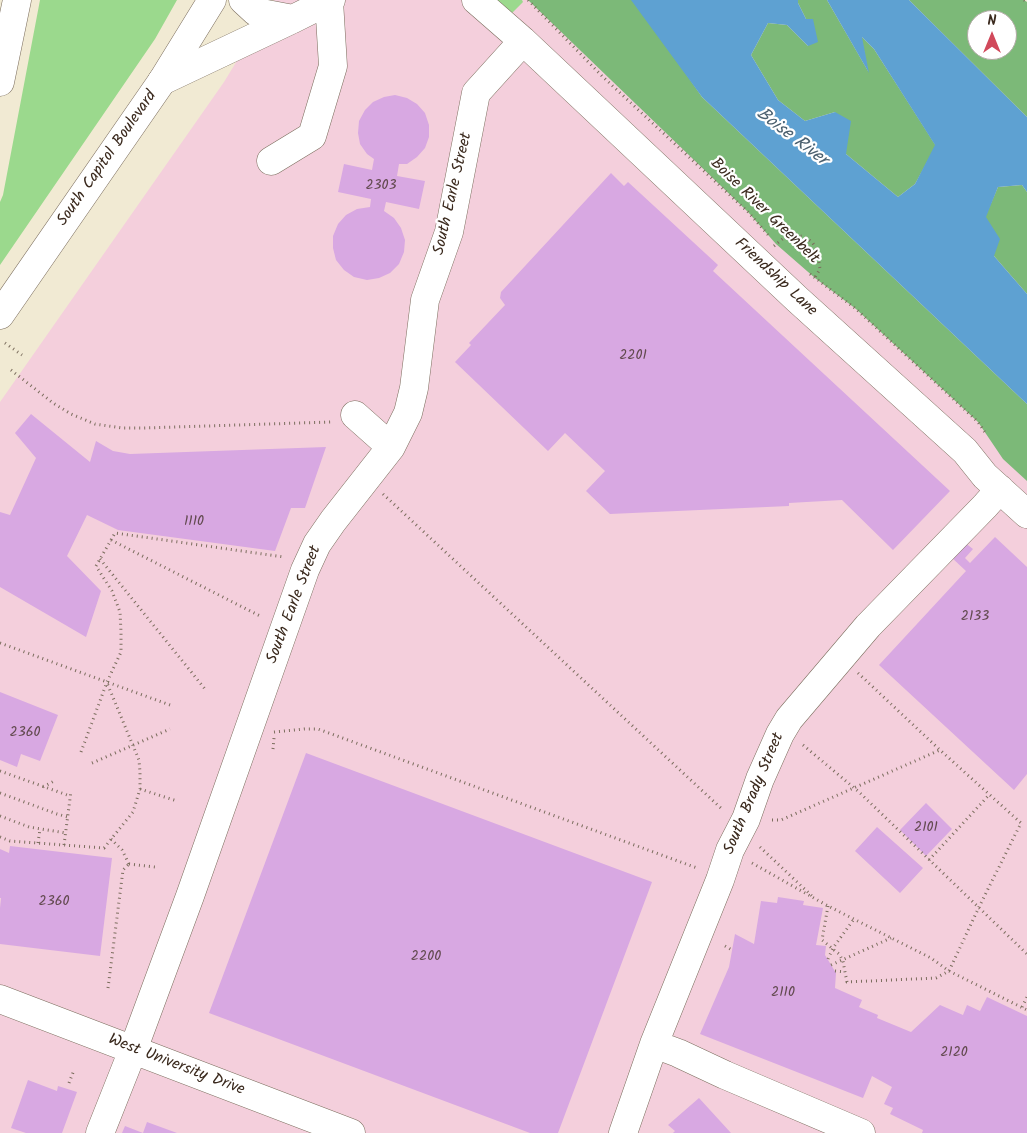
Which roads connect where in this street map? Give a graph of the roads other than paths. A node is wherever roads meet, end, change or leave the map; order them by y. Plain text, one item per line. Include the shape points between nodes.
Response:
1 (17, 0) edge
2 (212, 0) edge
3 (243, 0) edge
4 (330, 0) edge
5 (476, 0) edge
6 (293, 19) junction
7 (523, 41) junction
8 (162, 81) junction
9 (0, 82) edge
10 (271, 161) dead end
11 (0, 315) edge
12 (346, 418) road end
13 (391, 446) junction
14 (1000, 489) junction
15 (1027, 514) edge
16 (0, 999) edge
17 (654, 1044) junction
18 (133, 1050) junction
19 (100, 1133) edge
20 (351, 1133) edge
21 (623, 1133) edge
22 (861, 1133) edge

1 - 9 street
2 - 8 street, South Capitol Boulevard
3 - 6 street via 256,12
4 - 6 street
4 - 10 street via 333,66 312,136
5 - 7 street, Friendship Lane
6 - 8 street
7 - 13 street, South Earle Street via 476,93 449,232 426,300 408,413
7 - 14 street, Friendship Lane via 767,253 797,299 965,451
8 - 11 street, South Capitol Boulevard
12 - 13 street
13 - 18 street, South Earle Street via 332,521 305,570
14 - 15 street, Friendship Lane
14 - 17 street, South Brady Street via 868,626 789,719 730,850
16 - 18 street, West University Drive
17 - 21 street, South Brady Street
17 - 22 street
18 - 19 street, South Earle Street
18 - 20 street, West University Drive

